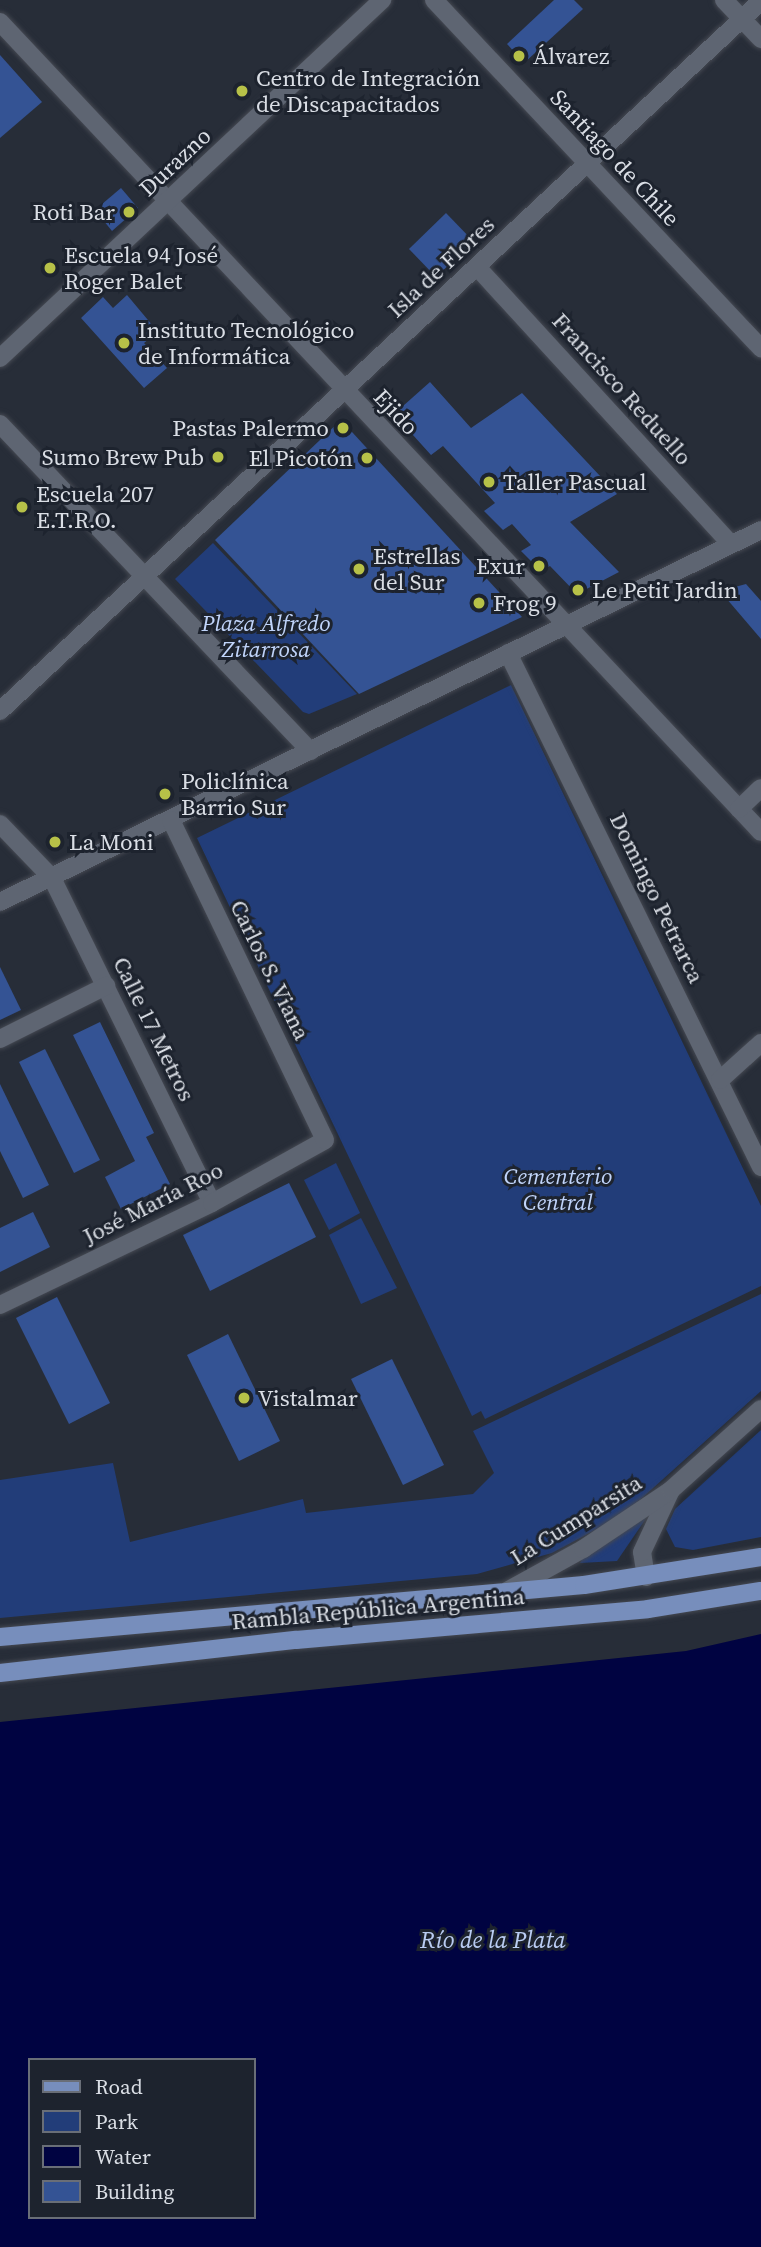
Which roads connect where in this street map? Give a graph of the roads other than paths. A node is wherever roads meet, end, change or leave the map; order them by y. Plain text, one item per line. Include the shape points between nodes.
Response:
1 (382, 0) edge
2 (434, 0) edge
3 (724, 0) edge
4 (761, 1) edge
5 (741, 19) junction
6 (0, 22) edge
7 (761, 39) edge
8 (586, 164) junction
9 (168, 202) junction
10 (477, 267) junction
11 (761, 348) edge
12 (0, 358) edge
13 (342, 391) junction
14 (0, 424) edge
15 (761, 530) edge
16 (730, 544) junction
17 (143, 579) junction
18 (563, 625) junction
19 (508, 653) junction
20 (0, 711) edge
21 (310, 751) junction
22 (761, 788) edge
23 (739, 809) junction
24 (171, 820) junction
25 (0, 824) edge
26 (761, 832) edge
27 (52, 878) junction
28 (0, 902) edge
29 (106, 986) junction
30 (0, 1039) edge
31 (761, 1043) edge
32 (720, 1080) junction
33 (325, 1140) joint
34 (761, 1167) edge
35 (212, 1203) junction
36 (0, 1305) edge
37 (761, 1409) edge
38 (671, 1490) junction
39 (761, 1556) edge
40 (646, 1577) junction
41 (506, 1591) junction
42 (761, 1591) edge
43 (0, 1637) edge
44 (0, 1673) edge

1 - 9 street, Durazno
2 - 8 street, Santiago de Chile
3 - 5 street
4 - 5 street, Isla de Flores
5 - 7 street
5 - 8 street, Isla de Flores
6 - 9 street, Ejido
8 - 10 street, Isla de Flores
8 - 11 street, Santiago de Chile
9 - 12 street, Durazno
9 - 13 street, Ejido
10 - 13 street, Isla de Flores
10 - 16 street, Francisco Reduello
13 - 17 street, Isla de Flores
13 - 18 street, Ejido
14 - 17 street
15 - 16 street
16 - 18 street
17 - 20 street, Isla de Flores
17 - 21 street
18 - 19 street
18 - 23 street, Ejido
19 - 21 street
19 - 32 street, Domingo Petrarca
21 - 24 street
22 - 23 street
23 - 26 street, Ejido
24 - 27 street
24 - 33 street, Carlos S. Viana
25 - 27 street, Calle 17 Metros
27 - 28 street
27 - 29 street, Calle 17 Metros
29 - 30 street
29 - 35 street, Calle 17 Metros
31 - 32 street
32 - 34 street, Domingo Petrarca
33 - 35 street, José María Roo
35 - 36 street, José María Roo
37 - 38 street, La Cumparsita
38 - 40 street, La Cumparsita via 642,1552
38 - 41 street, La Cumparsita via 583,1549
39 - 40 main road, Rambla República Argentina
40 - 41 main road, Rambla República Argentina
41 - 43 main road, Rambla República Argentina
42 - 44 main road, Rambla República Argentina via 648,1609 296,1640

